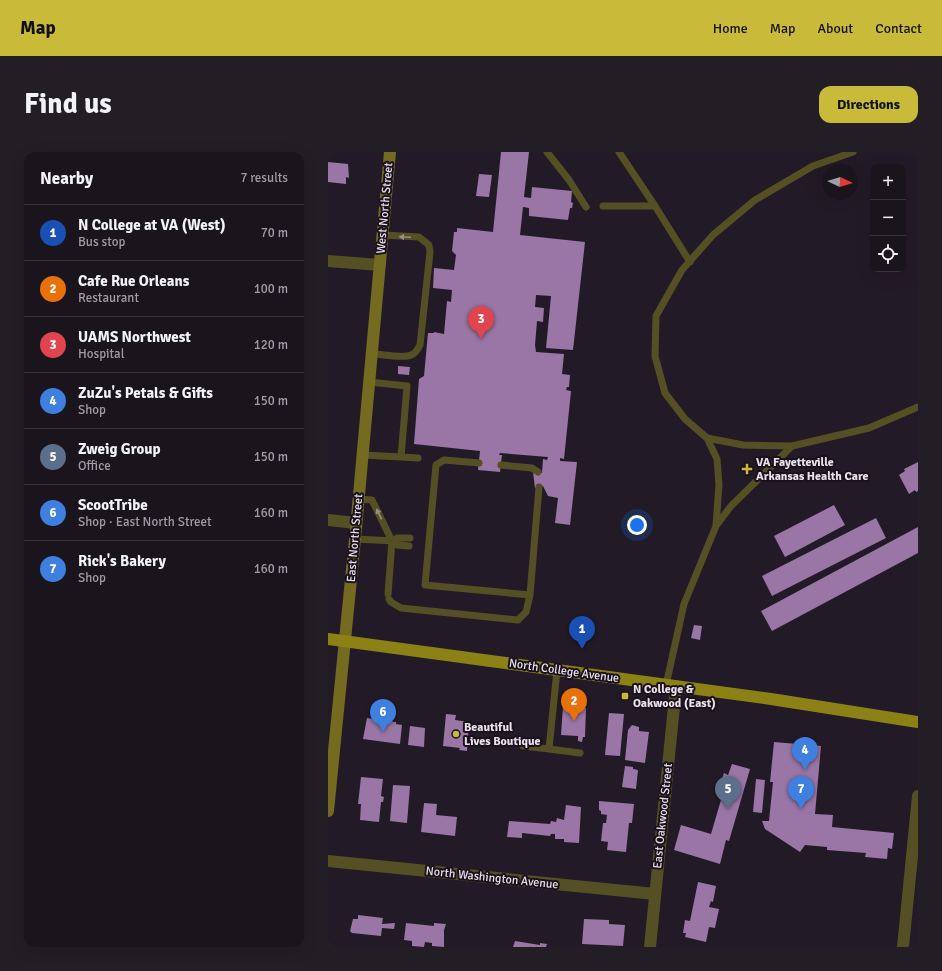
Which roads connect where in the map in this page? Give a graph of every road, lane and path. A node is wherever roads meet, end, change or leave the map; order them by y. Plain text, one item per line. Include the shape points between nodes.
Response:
1 (390, 152) edge
2 (547, 152) edge
3 (619, 152) edge
4 (853, 152) edge
5 (603, 206) dead end
6 (654, 206) junction
7 (586, 207) dead end
8 (383, 235) junction
9 (328, 261) edge
10 (690, 262) junction
11 (380, 265) junction
12 (372, 354) junction
13 (369, 382) junction
14 (918, 408) edge
15 (707, 438) junction
16 (792, 446) junction
17 (362, 455) junction
18 (401, 457) junction
19 (418, 458) dead end
20 (479, 463) dead end
21 (501, 465) dead end
22 (538, 472) dead end
23 (539, 487) dead end
24 (358, 499) junction
25 (328, 520) edge
26 (356, 523) junction
27 (716, 526) junction
28 (355, 539) junction
29 (394, 541) junction
30 (409, 542) dead end
31 (530, 595) junction
32 (328, 639) edge
33 (346, 641) junction
34 (557, 670) junction
35 (671, 685) junction
36 (918, 722) edge
37 (523, 746) dead end
38 (549, 750) junction
39 (580, 753) dead end
40 (918, 796) edge
41 (328, 811) edge
42 (328, 861) edge
43 (655, 894) junction
44 (650, 947) edge
45 (903, 947) edge

1 - 8 main road, West North Street
2 - 7 lane
3 - 6 lane
4 - 10 lane via 813,166 755,200 713,235
5 - 6 lane
6 - 10 lane
8 - 11 main road, West North Street
12 -> 8 lane via 412,355 420,345 430,252 429,245 419,237
9 - 11 street
10 - 15 lane via 682,270 656,316 655,356 665,393 685,420
11 - 12 main road, East North Street
12 - 13 main road, East North Street
13 - 17 main road, East North Street
13 - 18 lane via 407,386
14 - 16 lane via 869,428
15 - 16 lane via 744,445
15 - 27 lane via 717,460 719,485
16 - 27 lane via 731,506
17 - 18 lane
17 - 24 main road, East North Street
18 - 19 lane
20 - 31 lane via 444,460 436,465 425,585
21 - 22 lane via 532,468
23 - 31 lane
24 - 26 main road, East North Street
29 -> 24 lane via 372,500
25 - 26 street
26 - 28 main road, East North Street
27 - 35 lane via 684,604
28 - 29 lane
28 - 33 main road, East North Street
29 - 30 lane via 397,545
29 - 31 lane via 389,596 391,602 401,608 518,620 526,612
32 - 33 main road, North College Avenue
33 - 34 main road, North College Avenue
33 - 41 main road, East North Street
34 - 35 main road, North College Avenue
34 - 38 lane
35 - 36 main road, North College Avenue
35 - 43 street, East Oakwood Street
37 - 38 lane
38 - 39 lane
40 - 45 street
42 - 43 street, North Washington Avenue
43 - 44 street, East Oakwood Street

